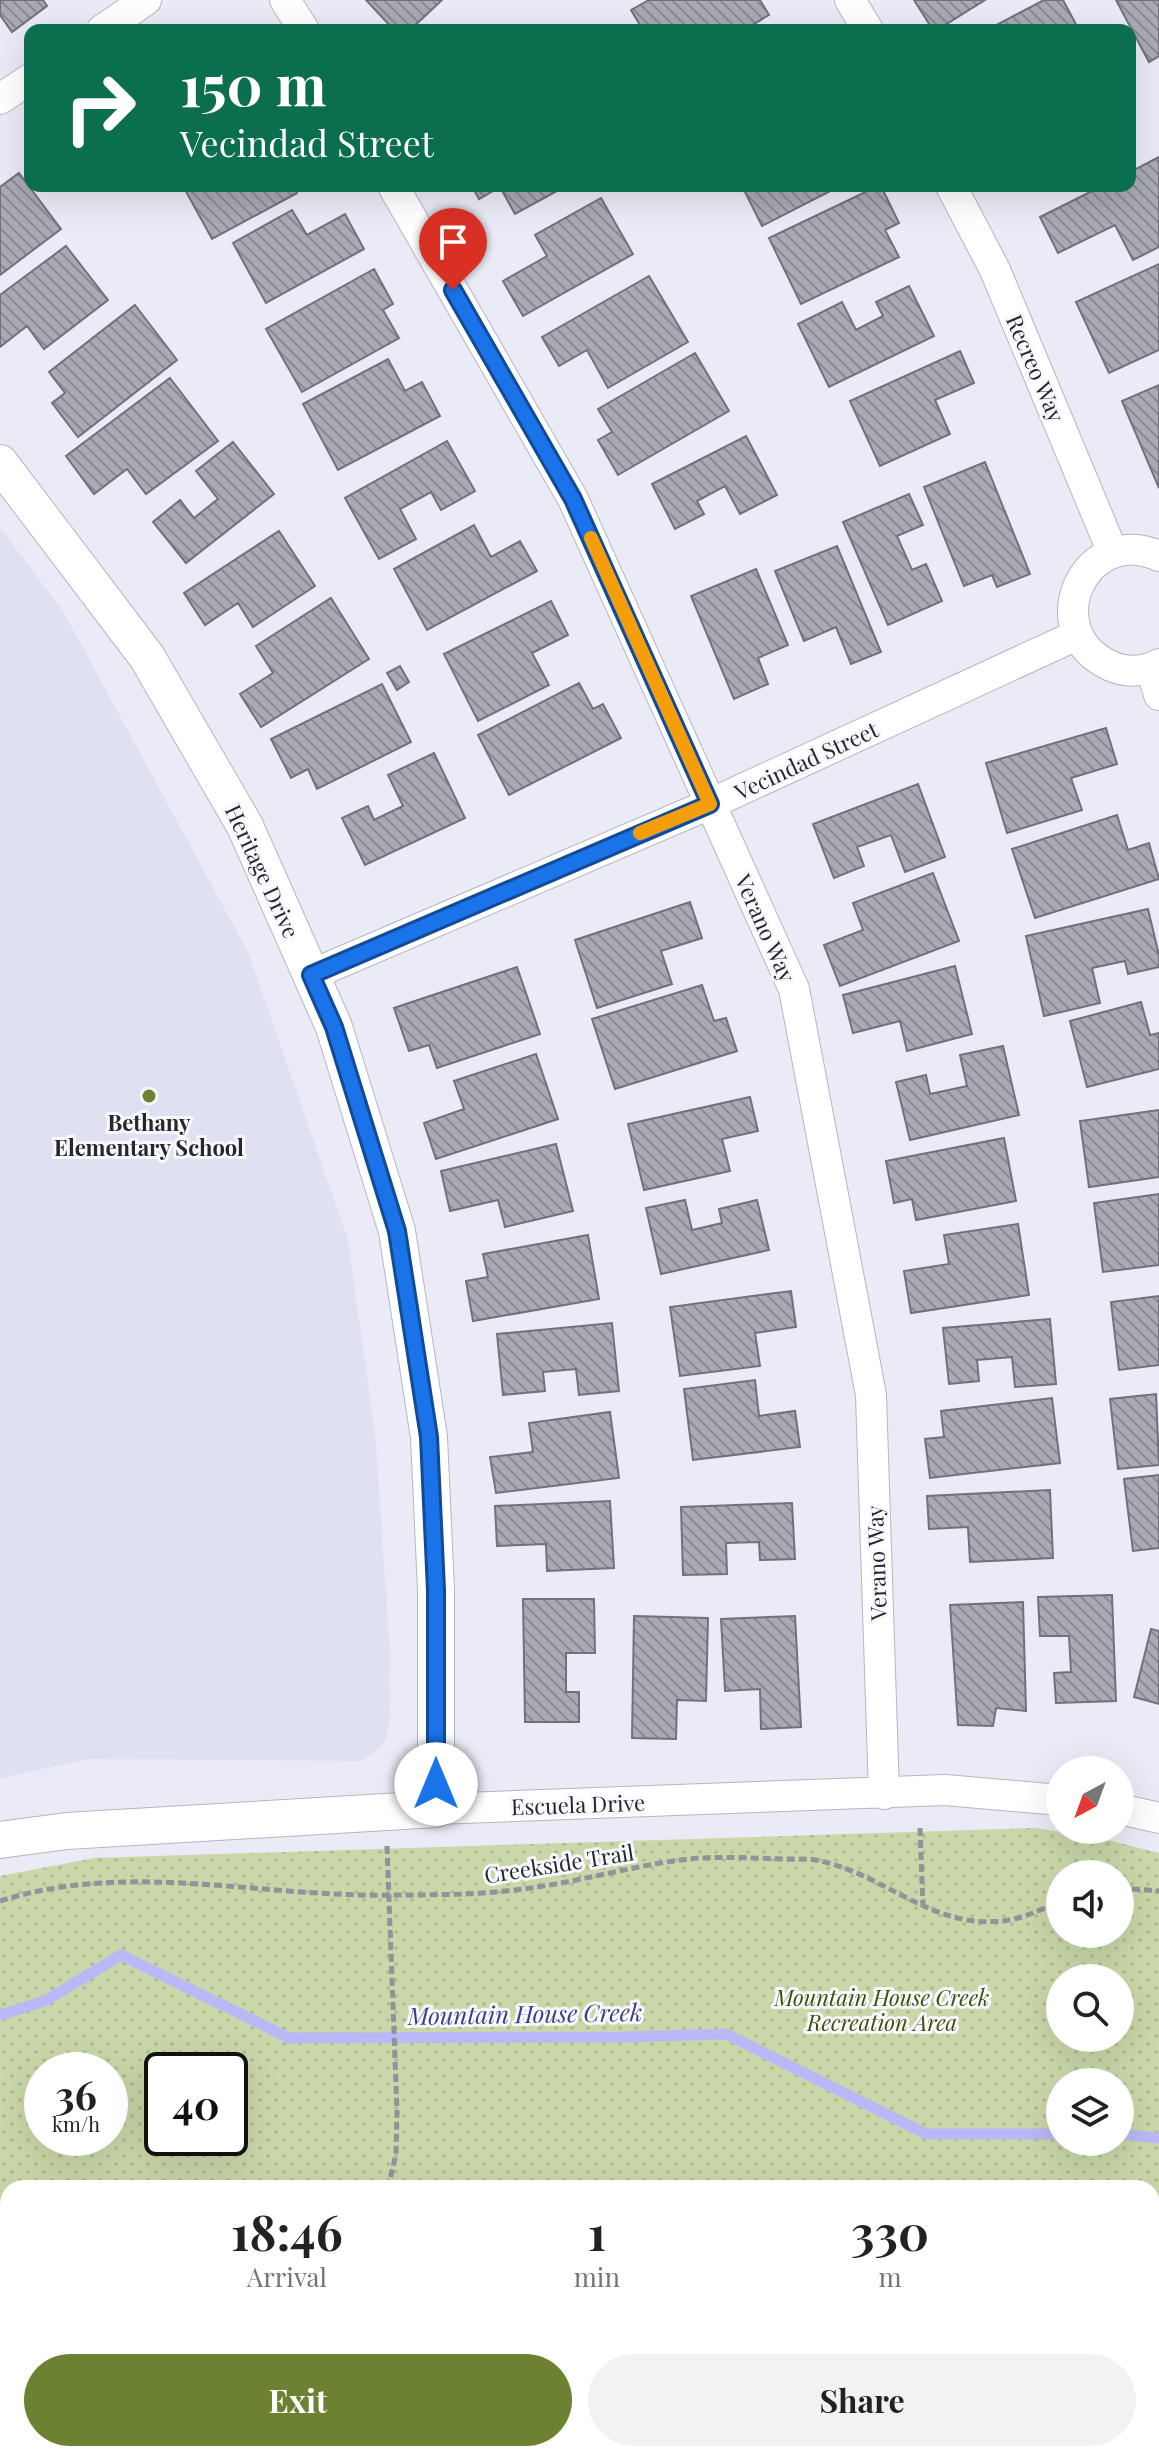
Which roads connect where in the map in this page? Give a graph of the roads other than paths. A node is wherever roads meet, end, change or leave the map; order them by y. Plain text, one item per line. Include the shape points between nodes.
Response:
1 (146, 0) edge
2 (285, 0) edge
3 (850, 0) edge
4 (111, 24) edge
5 (300, 24) edge
6 (864, 24) edge
7 (24, 83) edge
8 (0, 99) edge
9 (396, 192) edge
10 (954, 192) edge
11 (0, 463) edge
12 (1113, 553) junction
13 (1159, 556) edge
14 (1077, 635) junction
15 (1156, 676) edge
16 (710, 804) junction
17 (311, 975) junction
18 (884, 1794) junction
19 (1046, 1799) edge
20 (436, 1809) junction
21 (1134, 1812) edge
22 (1159, 1818) edge
23 (0, 1840) edge

1 - 4 street
2 - 5 street
3 - 6 street
7 - 8 street
9 - 16 street, Verano Way via 573,499
10 - 12 street, Recreo Way via 995,270
11 - 17 street, Heritage Drive via 147,657 245,826
12 - 13 street via 1148,551
12 - 14 street via 1095,562 1074,595
14 - 15 street via 1100,662
14 - 16 street, Vecindad Street
16 - 17 street, Vecindad Street
16 - 18 street, Verano Way via 794,989 871,1395
17 - 20 street, Heritage Drive via 334,1027 397,1231 429,1437 436,1590
18 - 19 street, Escuela Drive via 945,1790
18 - 20 street, Escuela Drive
20 - 23 street, Escuela Drive via 67,1831
21 - 22 street

